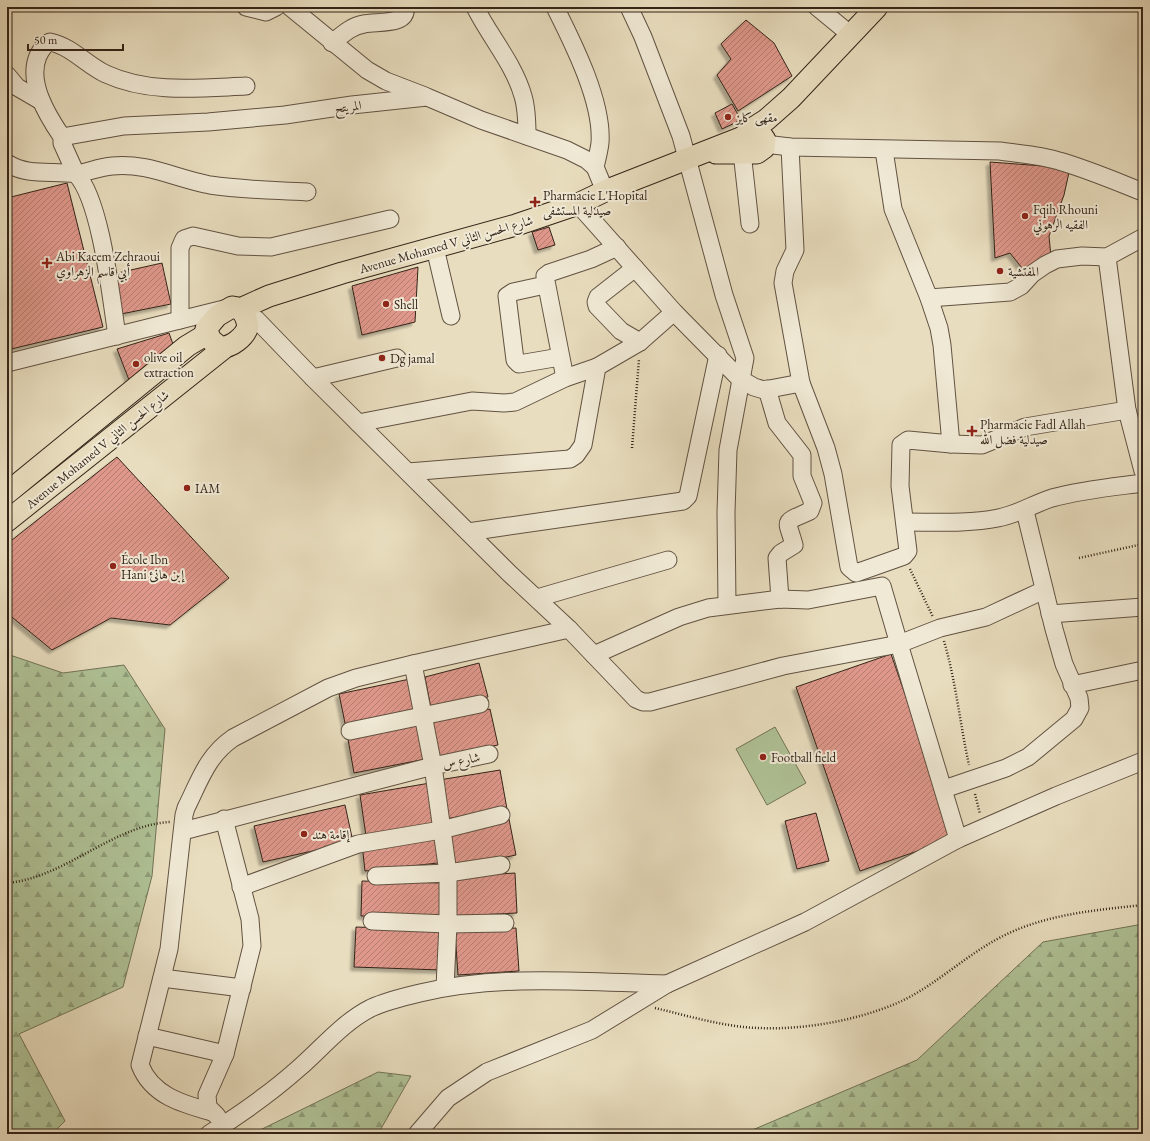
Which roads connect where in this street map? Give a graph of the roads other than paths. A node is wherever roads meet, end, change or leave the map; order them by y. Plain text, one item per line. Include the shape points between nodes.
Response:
1 (246, 7) edge
2 (276, 7) edge
3 (290, 7) edge
4 (405, 7) edge
5 (475, 7) edge
6 (555, 7) edge
7 (629, 7) edge
8 (817, 7) edge
9 (877, 7) edge
10 (850, 35) junction
11 (332, 43) junction
12 (7, 76) edge
13 (246, 86) dead end
14 (427, 97) junction
15 (41, 101) junction
16 (527, 136) junction
17 (62, 137) junction
18 (752, 143) junction
19 (790, 147) junction
20 (884, 150) junction
21 (694, 156) junction
22 (7, 163) edge
23 (595, 167) junction
24 (76, 174) junction
25 (605, 191) junction
26 (307, 192) dead end
27 (1143, 192) edge
28 (578, 204) junction
29 (390, 219) dead end
30 (750, 224) dead end
31 (1142, 238) edge
32 (617, 247) junction
33 (435, 248) junction
34 (1107, 257) junction
35 (635, 268) junction
36 (546, 285) junction
37 (929, 298) junction
38 (674, 312) junction
39 (243, 316) junction
40 (451, 316) dead end
41 (180, 320) junction
42 (206, 331) junction
43 (117, 336) junction
44 (640, 342) junction
45 (224, 348) junction
46 (718, 355) junction
47 (560, 357) junction
48 (397, 358) dead end
49 (7, 363) edge
50 (597, 367) junction
51 (312, 378) junction
52 (565, 378) junction
53 (740, 379) junction
54 (801, 383) junction
55 (767, 389) junction
56 (1127, 410) junction
57 (358, 423) junction
58 (951, 444) junction
59 (1143, 471) edge
60 (408, 472) junction
61 (1143, 483) edge
62 (7, 493) edge
63 (1025, 510) junction
64 (7, 521) edge
65 (906, 522) junction
66 (468, 532) junction
67 (668, 560) dead end
68 (1044, 590) junction
69 (537, 598) junction
70 (780, 599) junction
71 (727, 605) junction
72 (1143, 607) edge
73 (1050, 614) junction
74 (569, 629) junction
75 (899, 644) junction
76 (594, 655) junction
77 (413, 664) junction
78 (1143, 670) edge
79 (1072, 685) junction
80 (480, 704) dead end
81 (423, 717) junction
82 (350, 731) dead end
83 (489, 754) dead end
84 (1143, 761) edge
85 (433, 766) junction
86 (944, 789) junction
87 (501, 815) dead end
88 (224, 819) junction
89 (183, 826) junction
90 (441, 830) junction
91 (958, 839) junction
92 (501, 865) dead end
93 (448, 873) junction
94 (376, 876) dead end
95 (241, 887) junction
96 (372, 921) dead end
97 (505, 923) dead end
98 (448, 924) junction
99 (162, 978) junction
100 (667, 984) junction
101 (445, 987) junction
102 (242, 988) junction
103 (147, 1036) junction
104 (225, 1054) junction
105 (212, 1112) junction
106 (228, 1122) junction
107 (209, 1134) edge
108 (418, 1134) edge

1 - 2 street via 266,12
3 - 11 street
4 - 11 street via 403,18 349,29
5 - 16 street via 515,76 527,114
6 - 23 street via 580,61 596,109 600,143
7 - 21 street
8 - 10 street
9 - 10 main road
10 - 18 main road
11 - 14 street via 386,81
12 - 15 street via 18,87
13 - 15 street via 138,86 105,74 68,50 50,42 42,49 34,72
14 - 16 street, المريتح
14 - 17 street, المريتح via 352,104 262,117 124,126
15 - 17 street
16 - 23 street, المريتح via 588,160
17 - 24 street via 62,143
18 - 19 street
18 - 21 main road, Avenue Mohamed V شارع الحسن الثاني
18 - 30 street
19 - 20 street
19 - 54 street via 794,250 783,283
20 - 27 street via 1029,155 1058,160
20 - 37 street via 893,209
21 - 25 main road, Avenue Mohamed V شارع الحسن الثاني
21 - 53 street via 724,295 744,353 745,363
22 - 24 street via 21,171
23 - 25 street
24 - 26 street via 112,166 136,166 238,189
24 - 43 street via 82,180 93,207 105,259
25 - 28 main road, Avenue Mohamed V شارع الحسن الثاني
28 - 32 street
28 - 33 main road, Avenue Mohamed V شارع الحسن الثاني
29 - 41 street via 271,247 250,247 187,237 180,248
31 - 34 street
32 - 35 street
32 - 36 street via 549,273 545,276
33 - 39 main road, Avenue Mohamed V شارع الحسن الثاني via 301,287
33 - 40 street
34 - 37 street via 1057,259 1032,274 1021,286 1010,292
34 - 56 street
35 - 38 street
35 - 44 street via 598,297 596,302 621,331
36 - 47 street
36 - 47 street via 513,292 507,296 515,360 519,364
37 - 58 street via 942,345
38 - 44 street
38 - 46 street
39 - 41 street
39 - 42 main road, Avenue Mohamed V شارع الحسن الثاني via 216,316
39 - 45 main road, Avenue Mohamed V شارع الحسن الثاني via 244,336
39 - 51 street
41 - 42 street
41 - 43 street
42 - 45 main road via 216,345
42 - 62 main road, Avenue Mohamed V شارع الحسن الثاني
43 - 49 street
44 - 50 street
45 - 64 main road, Avenue Mohamed V شارع الحسن الثاني
46 - 53 street
46 - 66 street via 688,496 684,501
47 - 52 street
48 - 51 street
50 - 52 street
50 - 60 street via 583,445 576,456
51 - 57 street
52 - 57 street via 515,402 504,404 472,401
53 - 55 street via 754,387
53 - 71 street via 728,450
54 - 55 street
54 - 65 street via 826,448 833,474 849,567 856,573 904,556 908,548
55 - 70 street via 777,423 802,455 802,476 812,503 810,511 788,523 787,527 794,544 777,558
56 - 58 street via 1025,427 982,445
56 - 59 street
57 - 60 street
58 - 65 street via 908,440 901,444 900,486
60 - 66 street
61 - 63 street via 1059,496
63 - 65 street via 1004,517 978,521
63 - 68 street
66 - 69 street
67 - 69 street
68 - 73 street
68 - 75 street via 986,617 940,628
69 - 74 street
70 - 71 street
70 - 75 street via 808,600 882,586
71 - 76 street via 691,613
72 - 73 street
73 - 79 street
74 - 76 street
74 - 77 street
75 - 76 street via 783,666 650,702 643,702 630,694
75 - 86 street
77 - 81 street
77 - 89 street via 356,678 328,688 233,738 211,758 186,808
78 - 79 street
79 - 86 street via 1079,698 1080,708 1074,719 1028,756 1006,768
80 - 81 street
81 - 82 street
81 - 85 street
83 - 85 street, شارع س
84 - 91 street
85 - 88 street, شارع س
85 - 90 street
86 - 91 street
87 - 90 street
88 - 89 street, شارع س
88 - 95 street
89 - 99 street via 169,949
90 - 93 street
90 - 95 street via 358,844
91 - 100 street via 805,922
92 - 93 street
93 - 94 street
93 - 98 street
95 - 102 street via 250,919 252,946
96 - 98 street
97 - 98 street
98 - 101 street
99 - 102 street
99 - 103 street
100 - 101 street via 526,981
100 - 108 street via 592,1030 473,1080 448,1098
101 - 106 street via 370,1008 349,1022 275,1089
102 - 104 street
103 - 104 street
103 - 105 street via 140,1065 146,1077 162,1093 176,1102
104 - 105 street via 206,1095
105 - 106 street
106 - 107 street

